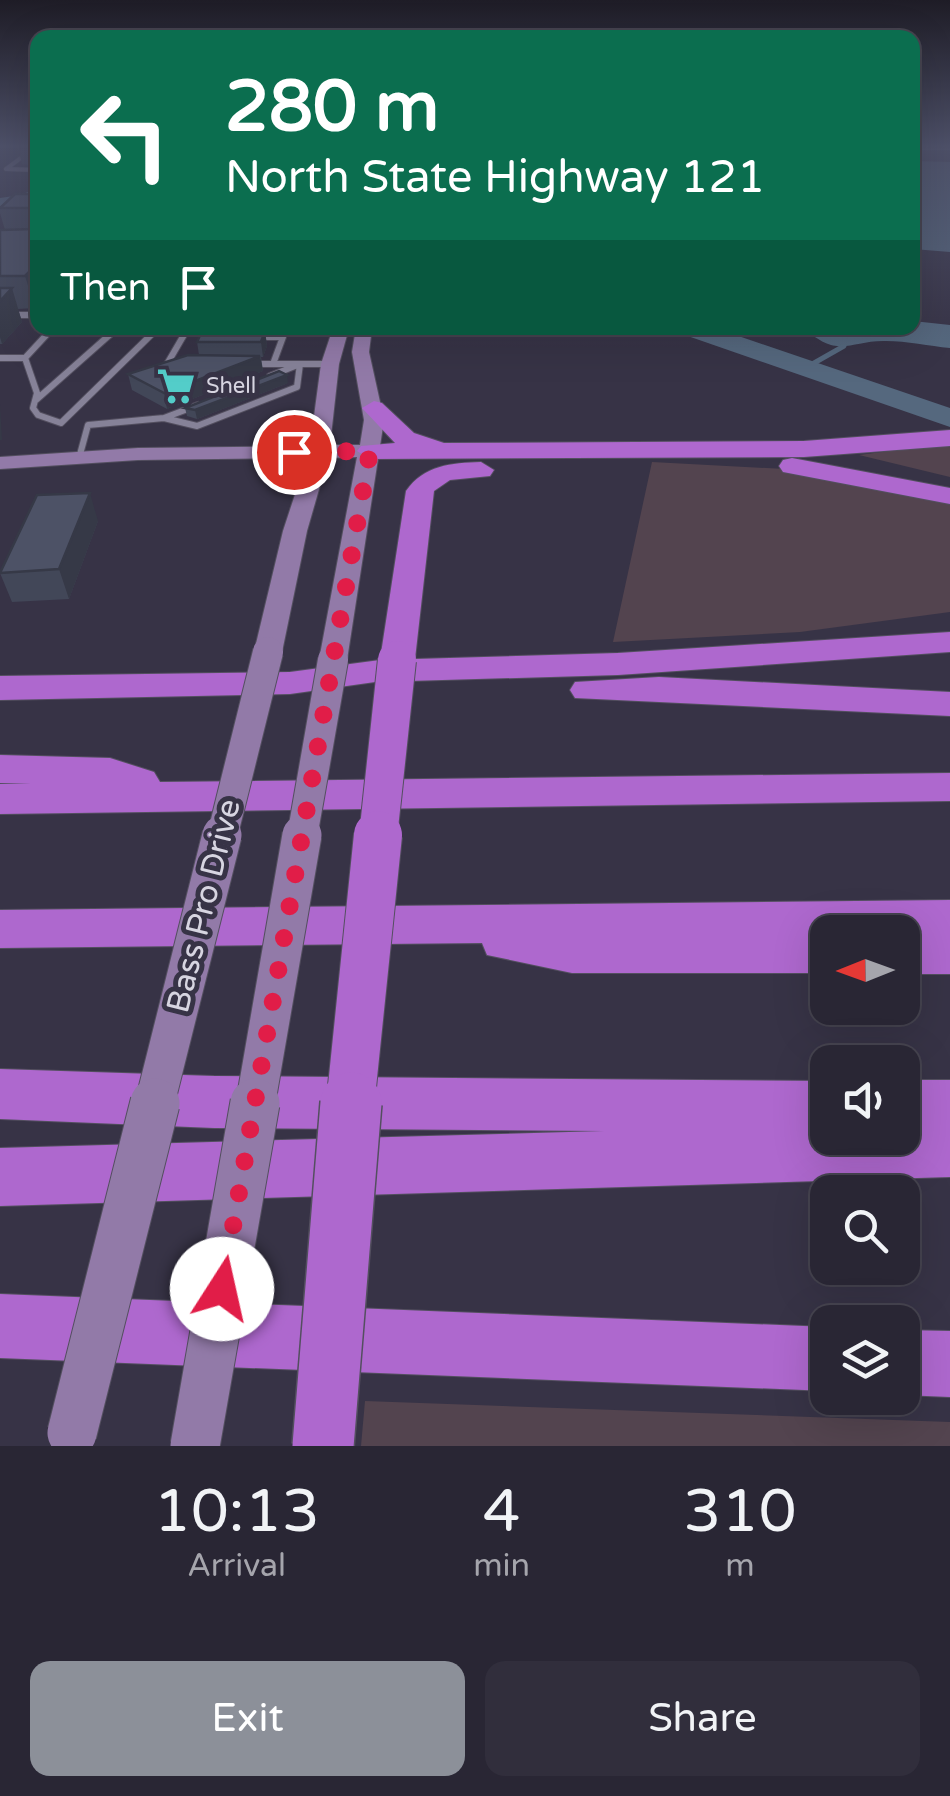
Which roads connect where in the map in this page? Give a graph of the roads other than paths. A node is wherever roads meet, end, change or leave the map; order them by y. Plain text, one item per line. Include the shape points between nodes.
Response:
1 (0, 315) edge
2 (30, 315) edge
3 (46, 335) edge
4 (109, 335) edge
5 (151, 335) edge
6 (184, 335) edge
7 (199, 335) edge
8 (339, 335) edge
9 (362, 335) edge
10 (203, 336) edge
11 (243, 337) edge
12 (0, 358) edge
13 (25, 358) junction
14 (185, 364) edge
15 (238, 364) edge
16 (274, 364) junction
17 (300, 364) junction
18 (330, 364) junction
19 (266, 378) edge
20 (215, 398) edge
21 (35, 401) junction
22 (374, 408) junction
23 (325, 412) junction
24 (164, 418) junction
25 (61, 423) junction
26 (88, 425) junction
27 (939, 440) edge
28 (370, 451) junction
29 (465, 451) junction
30 (318, 452) junction
31 (622, 452) junction
32 (240, 453) junction
33 (79, 458) junction
34 (0, 464) edge
35 (950, 496) edge
36 (950, 642) edge
37 (290, 683) junction
38 (0, 688) edge
39 (950, 704) edge
40 (0, 768) edge
41 (950, 787) edge
42 (185, 796) junction
43 (0, 800) edge
44 (950, 919) edge
45 (408, 925) junction
46 (0, 929) edge
47 (810, 954) edge
48 (920, 954) edge
49 (950, 954) edge
50 (0, 1094) edge
51 (920, 1106) edge
52 (950, 1106) edge
53 (799, 1123) edge
54 (950, 1148) edge
55 (0, 1177) edge
56 (0, 1326) edge
57 (810, 1359) edge
58 (920, 1363) edge
59 (950, 1364) edge
60 (70, 1440) edge
61 (195, 1446) edge
62 (323, 1446) edge

1 - 2 street
3 - 13 lane
4 - 21 lane
5 - 25 lane
6 - 14 lane via 167,364
7 - 10 lane
8 - 18 main road, Bass Pro Drive
9 - 22 main road via 358,356
11 - 16 lane via 283,337
12 - 13 lane
13 - 21 lane
15 - 16 lane
16 - 17 lane
17 - 18 lane
17 - 19 lane
17 - 24 lane via 297,388 282,395 197,426
18 - 23 main road, Bass Pro Drive
20 - 24 lane
21 - 25 lane via 38,415
22 - 28 main road
22 - 29 highway via 405,438
23 - 30 main road, Bass Pro Drive
23 - 32 main road via 297,434
24 - 26 lane
25 - 26 lane
26 - 33 lane
27 - 31 highway
28 - 29 highway
28 - 30 main road
28 - 61 main road, bridge
29 - 31 highway
30 - 32 main road
30 - 60 main road, Bass Pro Drive, bridge
31 - 35 highway via 816,469
31 - 62 highway, bridge via 589,464 452,472 424,482 420,492 354,1062
32 - 33 main road
33 - 34 main road
36 - 37 highway via 618,664 375,671
37 - 38 highway
37 - 39 highway via 368,693 660,689
40 - 42 highway via 110,772
41 - 42 highway
42 - 43 highway
44 - 45 highway
45 - 46 highway
45 - 47 highway via 572,952
48 - 49 highway
50 - 53 highway
51 - 52 highway
53 - 54 highway
53 - 55 highway
56 - 57 highway
58 - 59 highway

